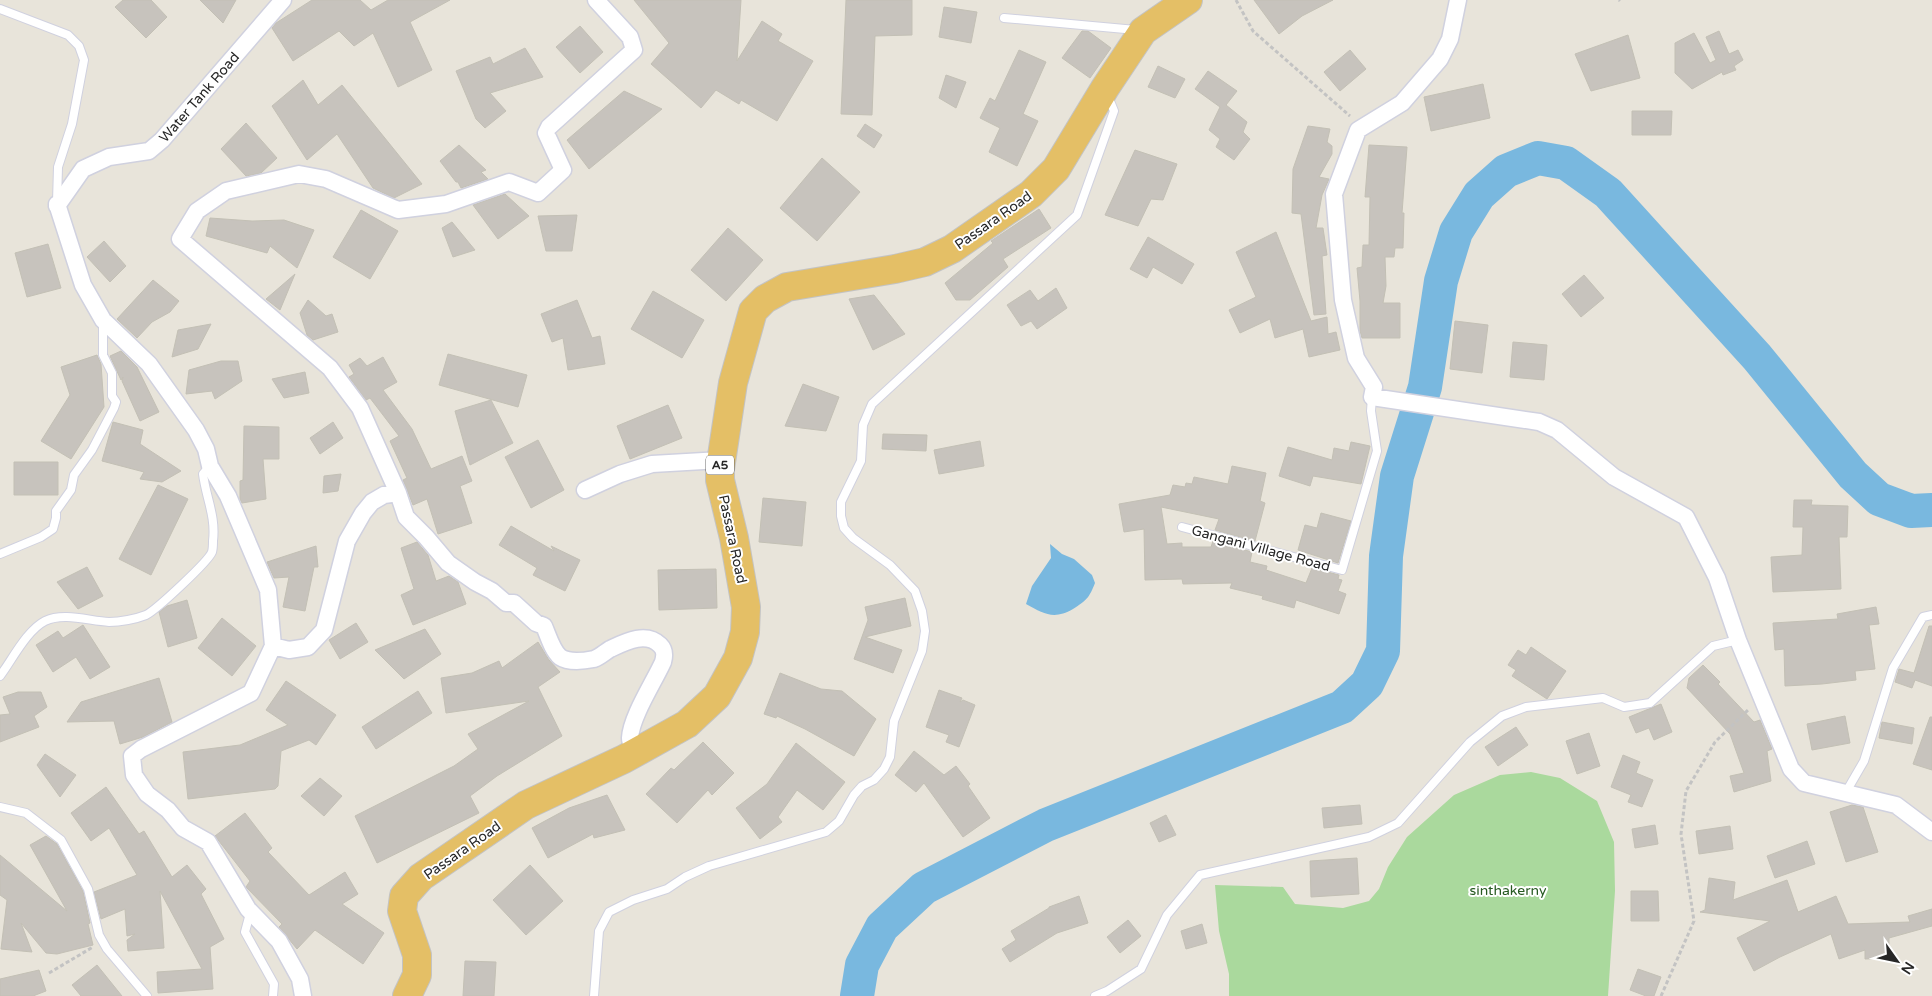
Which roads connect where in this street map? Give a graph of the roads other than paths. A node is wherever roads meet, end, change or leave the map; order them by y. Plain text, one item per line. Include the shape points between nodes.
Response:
1 (284, 0) edge
2 (596, 0) edge
3 (1188, 0) edge
4 (1458, 0) edge
5 (0, 9) edge
6 (1004, 18) dead end
7 (1143, 31) junction
8 (1105, 88) junction
9 (57, 205) junction
10 (104, 320) junction
11 (1372, 397) junction
12 (721, 460) junction
13 (210, 466) junction
14 (585, 490) dead end
15 (398, 493) junction
16 (1182, 527) dead end
17 (0, 554) edge
18 (1932, 615) edge
19 (1738, 640) junction
20 (273, 646) junction
21 (0, 676) edge
22 (638, 751) junction
23 (1846, 792) junction
24 (0, 807) edge
25 (1932, 832) edge
26 (248, 909) junction
27 (147, 996) edge
28 (273, 996) edge
29 (303, 996) edge
30 (406, 996) edge
31 (594, 996) edge
32 (1095, 996) edge

1 - 9 street, Water Tank Road via 162,140 149,151 109,157 84,169
2 - 15 street via 630,38 634,50 548,127 546,132 563,170 538,193 508,182 446,204 398,210 326,179 298,174 226,191 197,211 180,239 330,368 360,408
3 - 7 highway, Passara Road / A5
4 - 11 street via 1450,39 1440,59 1402,103 1358,130 1334,194 1343,300 1356,358 1374,387
5 - 9 lane via 68,35 79,46 84,60 72,124 58,167
6 - 7 lane
7 - 8 highway, Passara Road / A5
8 - 12 highway, Passara Road / A5 via 1056,169 1031,194 952,249 925,262 787,287 765,299 753,311 733,384
8 - 31 lane via 1114,111 1077,215 872,404 863,425 861,461 841,502 844,528 890,564 915,591 925,631 922,651 894,721 890,757 884,770 862,786 839,821 826,832 709,866 667,889 632,900 609,912 599,932
9 - 10 street via 83,285
10 - 13 street via 149,364 196,430
10 - 17 lane via 103,355 112,373 114,408 92,450 74,475 71,490 56,511 52,529
11 - 16 lane, Gangani Village Road via 1377,451 1342,570
11 - 19 street via 1538,422 1557,430 1614,477 1686,517 1717,578
12 - 14 street via 652,464
12 - 22 highway, Passara Road / A5 via 720,480 746,607 745,632 738,658 717,696 687,724
13 - 20 street via 228,496 268,590
13 - 21 lane via 203,474 214,516 212,552 178,589 147,615 110,622 61,617 46,621 32,630
15 - 20 street via 384,495 362,513 348,542 324,630 308,647 290,650
15 - 22 street via 406,517 448,563 506,603 514,603 544,626 560,657 572,661 595,658 638,638 649,637 663,648 663,662 634,722 630,738
18 - 23 lane via 1923,617 1892,668 1864,761
19 - 23 street via 1791,769 1804,783
19 - 32 lane via 1713,646 1650,703 1624,707 1603,698 1526,707 1502,716 1470,742 1398,823 1369,837 1200,875 1167,915 1141,968
20 - 26 street via 251,693 148,744 132,756 134,774 147,794 168,810 183,828 208,842
22 - 30 highway, Passara Road / A5 via 526,805 421,877 404,896 402,911 417,955 417,976
23 - 25 street via 1896,805
24 - 27 lane via 26,813 61,840 88,889 98,935
26 - 28 lane via 245,932 274,984
26 - 29 street via 279,941 300,979

